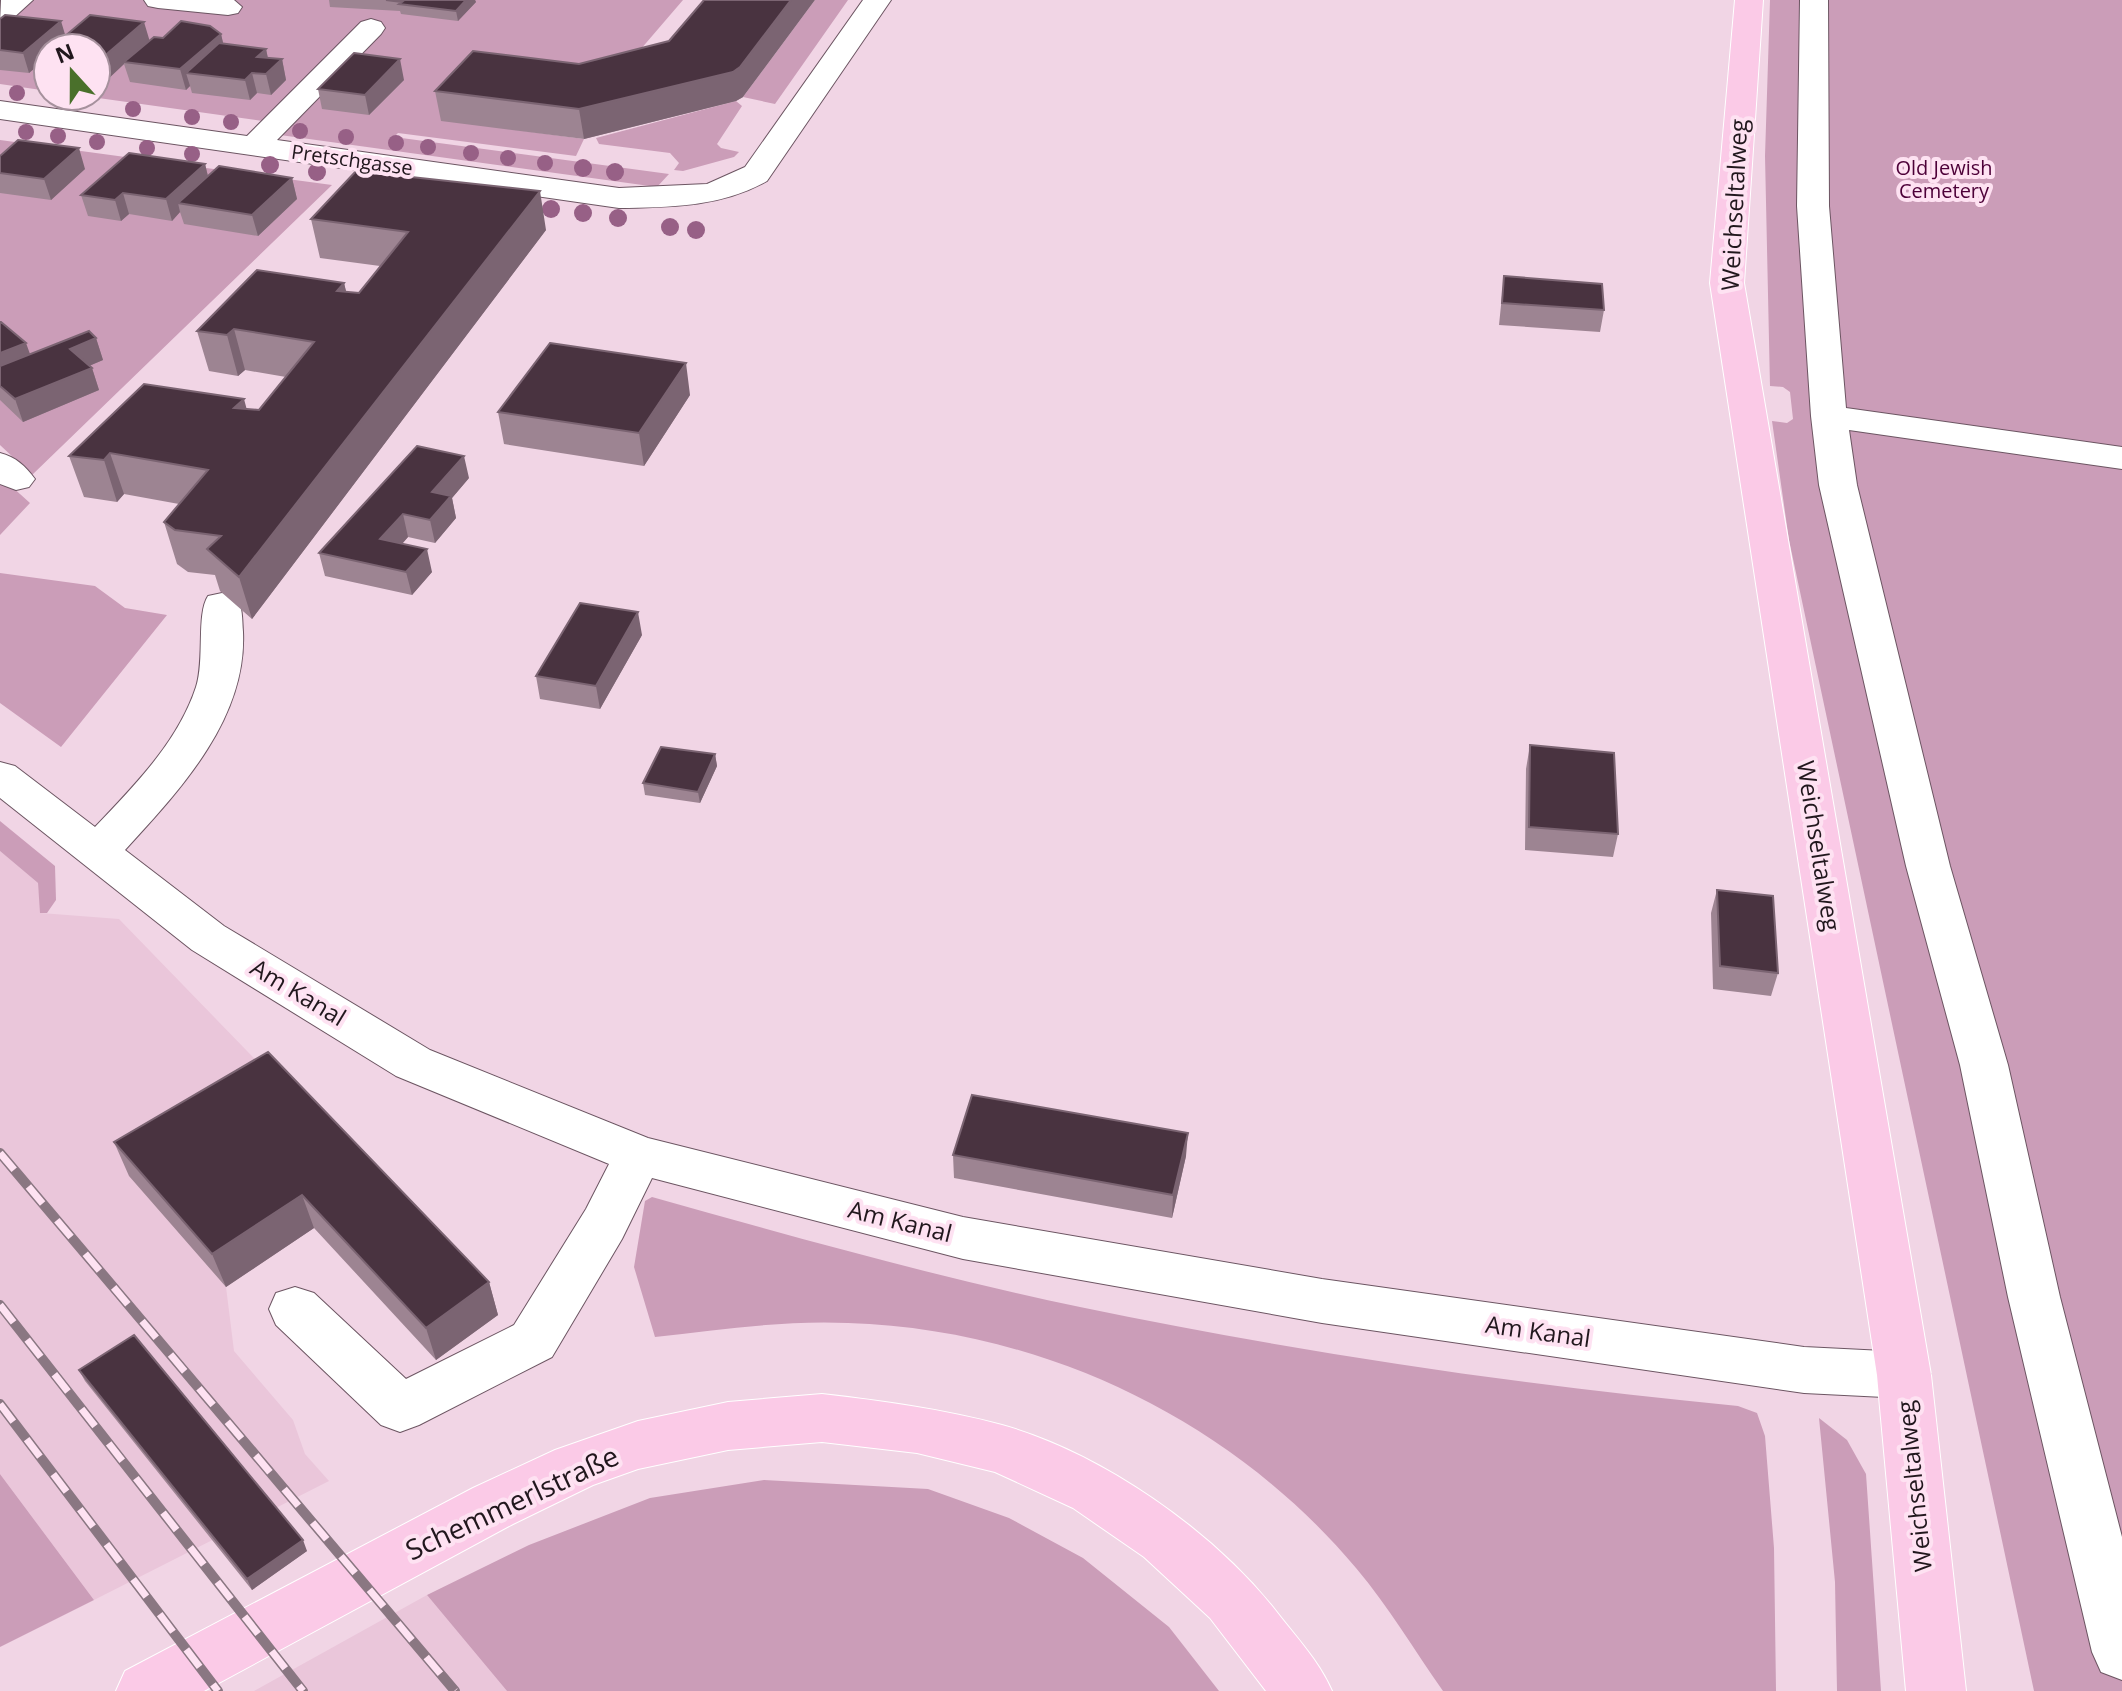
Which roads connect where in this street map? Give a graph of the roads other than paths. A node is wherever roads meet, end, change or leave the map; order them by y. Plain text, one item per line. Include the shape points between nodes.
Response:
1 (19, 0) edge
2 (158, 0) edge
3 (877, 0) edge
4 (1749, 0) edge
5 (1814, 0) edge
6 (228, 7) dead end
7 (0, 15) edge
8 (371, 28) dead end
9 (0, 110) edge
10 (254, 146) junction
11 (1829, 416) junction
12 (2122, 458) edge
13 (222, 605) edge
14 (0, 776) edge
15 (97, 852) junction
16 (639, 1155) junction
17 (295, 1309) dead end
18 (1904, 1375) junction
19 (2114, 1588) edge
20 (2122, 1652) edge
21 (1300, 1689) edge
22 (146, 1691) edge
23 (1936, 1691) edge

1 - 7 street
2 - 6 street
3 - 10 street, Pretschgasse via 756,174 739,186 705,195 619,198
4 - 18 main road, Weichseltalweg via 1727,283
5 - 11 street via 1813,206
8 - 10 street
9 - 10 street, Pretschgasse
11 - 12 street
11 - 19 street via 1841,500 1928,866 1984,1065 2034,1297
13 - 15 street via 223,661 213,699 169,773
14 - 15 street, Am Kanal
15 - 16 street, Am Kanal via 208,938 413,1063
16 - 17 street via 533,1341 400,1408
16 - 18 street, Am Kanal via 963,1238 1306,1298 1804,1370
18 - 23 main road, Weichseltalweg
19 - 20 street
21 - 22 main road, Schemmerlstraße via 1231,1599 1164,1539 1093,1490 1004,1450 917,1429 822,1418 728,1426 638,1445 575,1467

